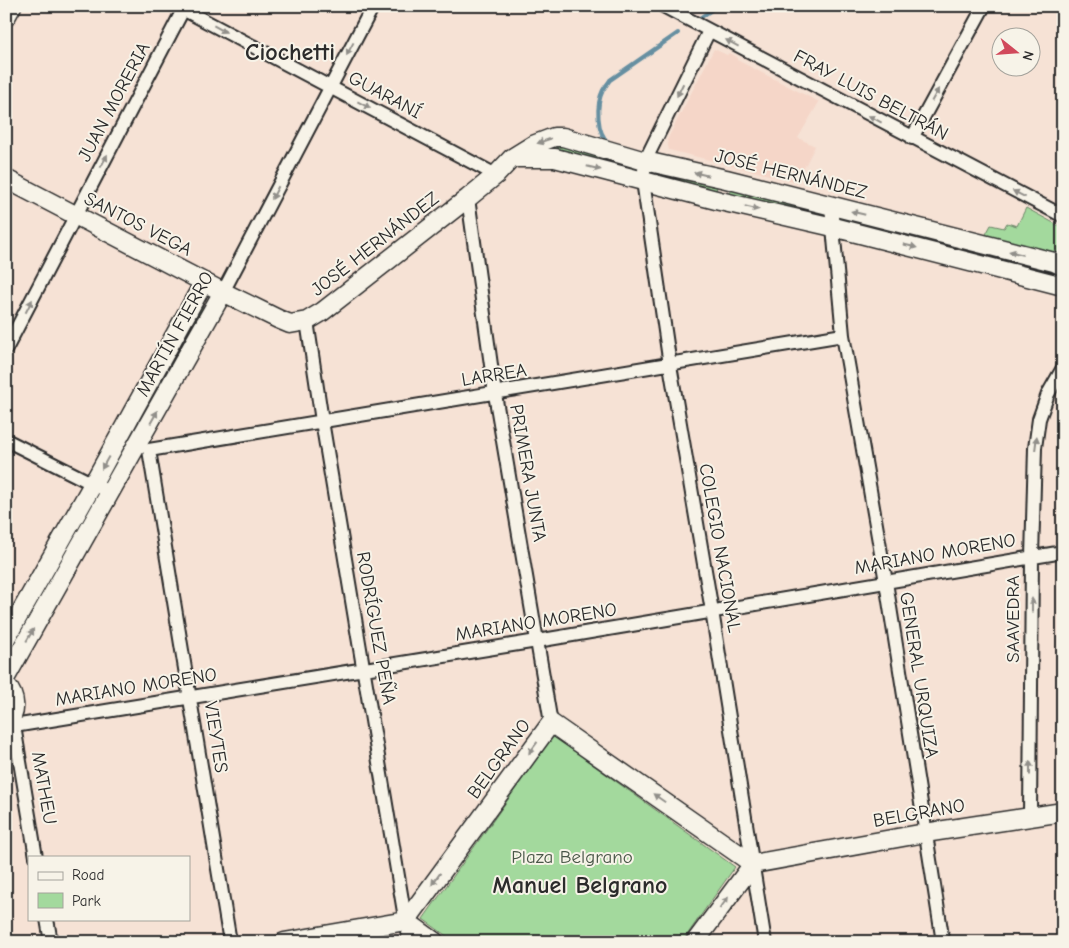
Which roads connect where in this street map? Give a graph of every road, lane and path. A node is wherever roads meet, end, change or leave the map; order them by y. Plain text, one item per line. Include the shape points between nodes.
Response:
1 (12, 6) edge
2 (373, 6) edge
3 (984, 6) edge
4 (182, 7) edge
5 (670, 8) edge
6 (6, 17) edge
7 (709, 31) junction
8 (330, 88) junction
9 (912, 138) junction
10 (512, 158) junction
11 (645, 161) junction
12 (496, 175) junction
13 (6, 179) edge
14 (726, 179) junction
15 (643, 181) junction
16 (468, 198) junction
17 (720, 201) junction
18 (831, 206) junction
19 (76, 216) junction
20 (1063, 216) edge
21 (833, 227) junction
22 (1063, 266) edge
23 (204, 282) junction
24 (1063, 286) edge
25 (223, 292) junction
26 (307, 321) junction
27 (844, 335) junction
28 (6, 349) edge
29 (670, 365) junction
30 (1063, 368) edge
31 (495, 394) junction
32 (322, 421) junction
33 (120, 436) junction
34 (6, 440) edge
35 (144, 447) junction
36 (93, 484) junction
37 (111, 493) junction
38 (1063, 552) edge
39 (1032, 556) junction
40 (886, 582) junction
41 (712, 611) junction
42 (6, 638) edge
43 (537, 641) junction
44 (364, 668) junction
45 (7, 678) edge
46 (190, 697) junction
47 (551, 723) junction
48 (9, 724) edge
49 (1063, 812) edge
50 (1030, 817) junction
51 (925, 833) junction
52 (36, 856) edge
53 (752, 864) junction
54 (47, 920) edge
55 (406, 921) junction
56 (51, 942) edge
57 (230, 942) edge
58 (284, 942) edge
59 (409, 942) edge
60 (436, 942) edge
61 (694, 942) edge
62 (765, 942) edge
63 (943, 942) edge

1 - 6 street
2 -> 8 street, MARTÍN FIERRO
9 -> 3 street
4 -> 8 street, GUARANÍ
19 -> 4 street, JUAN MORERIA
5 - 7 street, FRAY LUIS BELTRÁN
9 -> 7 street, FRAY LUIS BELTRÁN
7 -> 11 street
8 -> 12 street, GUARANÍ
8 -> 25 street, MARTÍN FIERRO
20 -> 9 street, FRAY LUIS BELTRÁN
11 -> 10 street, JOSÉ HERNÁNDEZ via 554,137
10 - 12 street, JOSÉ HERNÁNDEZ
10 -> 15 street via 555,158
14 -> 11 street, JOSÉ HERNÁNDEZ
11 - 15 street, COLEGIO NACIONAL
12 - 16 street, JOSÉ HERNÁNDEZ
13 - 19 street, SANTOS VEGA
14 - 17 street
14 - 18 street, JOSÉ HERNÁNDEZ
15 - 17 street
15 - 29 street, COLEGIO NACIONAL
16 - 26 street, JOSÉ HERNÁNDEZ
16 - 31 street, PRIMERA JUNTA
17 -> 21 street
18 - 21 street, GENERAL URQUIZA
22 -> 18 street, JOSÉ HERNÁNDEZ
19 - 23 street, SANTOS VEGA
28 -> 19 street, JUAN MORERIA
21 -> 24 street
21 - 27 street, GENERAL URQUIZA
23 - 25 street, SANTOS VEGA
23 - 33 street, MARTÍN FIERRO
25 - 26 street, SANTOS VEGA via 290,324
35 -> 25 street, MARTÍN FIERRO
26 - 32 street, RODRÍGUEZ PEÑA
27 - 29 street, LARREA
27 - 40 street, GENERAL URQUIZA
29 - 31 street, LARREA
29 - 41 street, COLEGIO NACIONAL
39 -> 30 street, SAAVEDRA via 1035,448 1039,420 1048,394
31 - 32 street, LARREA
31 - 43 street, PRIMERA JUNTA
32 - 35 street, LARREA
32 - 44 street, RODRÍGUEZ PEÑA
33 - 35 street
33 -> 36 street, MARTÍN FIERRO
34 - 36 street
35 - 37 street, MARTÍN FIERRO
35 - 46 street, VIEYTES
36 - 37 street
36 - 42 street, MARTÍN FIERRO
45 -> 37 street, MARTÍN FIERRO
38 - 39 street, MARIANO MORENO
39 - 40 street, MARIANO MORENO
50 -> 39 street, SAAVEDRA
40 - 41 street, MARIANO MORENO
40 - 51 street, GENERAL URQUIZA
41 - 43 street, MARIANO MORENO
41 - 53 street, COLEGIO NACIONAL
43 - 44 street, MARIANO MORENO
43 - 47 street, PRIMERA JUNTA
44 - 46 street, MARIANO MORENO
44 - 55 street, RODRÍGUEZ PEÑA
45 - 48 street via 15,708
46 - 48 street, MARIANO MORENO
46 - 57 street, VIEYTES
53 -> 47 street, BELGRANO
47 -> 55 street, BELGRANO
48 - 52 street, MATHEU
49 - 50 street, BELGRANO
50 - 51 street, BELGRANO
51 - 53 street, BELGRANO
51 - 63 street, GENERAL URQUIZA
61 -> 53 street
53 - 62 street, COLEGIO NACIONAL
54 - 56 street
55 - 58 street
55 - 59 street, RODRÍGUEZ PEÑA
55 - 60 street

